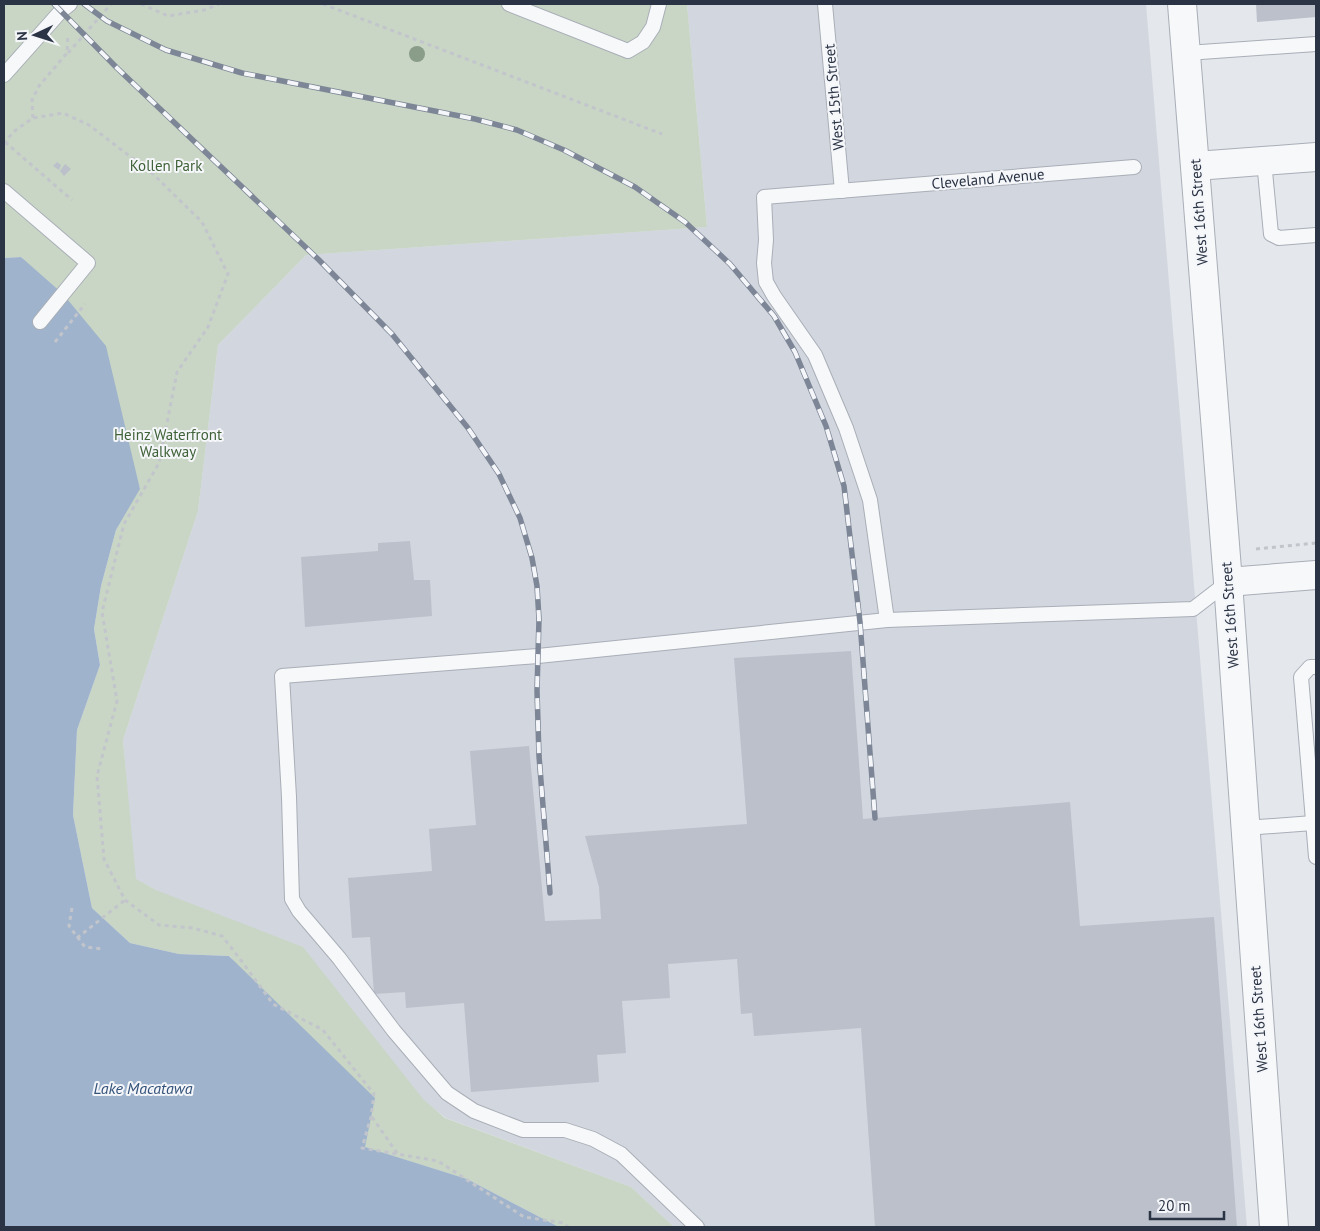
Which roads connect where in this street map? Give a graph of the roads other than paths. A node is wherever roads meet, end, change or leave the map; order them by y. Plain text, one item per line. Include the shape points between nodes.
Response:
1 (70, 4) edge
2 (509, 4) edge
3 (659, 4) edge
4 (825, 4) edge
5 (1182, 4) edge
6 (1316, 44) edge
7 (1186, 53) junction
8 (4, 75) edge
9 (1316, 157) edge
10 (1264, 161) junction
11 (1196, 166) junction
12 (1134, 167) dead end
13 (4, 191) edge
14 (842, 191) junction
15 (1316, 235) edge
16 (40, 322) dead end
17 (1316, 575) edge
18 (1228, 582) junction
19 (887, 620) junction
20 (1316, 667) edge
21 (1313, 822) junction
22 (1245, 828) junction
23 (1316, 857) edge
24 (697, 1227) edge
25 (1274, 1227) edge

1 - 8 lane
2 - 3 lane via 628,51 643,42 653,27
4 - 14 lane, West 15th Street
5 - 7 street, West 16th Street
6 - 7 lane
7 - 11 street, West 16th Street
9 - 10 street
10 - 11 street
10 - 15 lane via 1271,234 1279,238
11 - 18 street, West 16th Street
12 - 14 lane, Cleveland Avenue
13 - 16 lane via 88,263
14 - 19 lane, Cleveland Avenue via 764,197 764,263 766,282 815,355 846,428 870,500
17 - 18 street
18 - 19 lane via 1193,609
18 - 22 street, West 16th Street
19 - 24 lane via 538,656 282,676 292,899 298,911 447,1093 474,1111 523,1130 564,1130 593,1139 621,1154
20 - 21 lane via 1310,667 1301,677
21 - 22 lane
21 - 23 lane
22 - 25 street, West 16th Street

